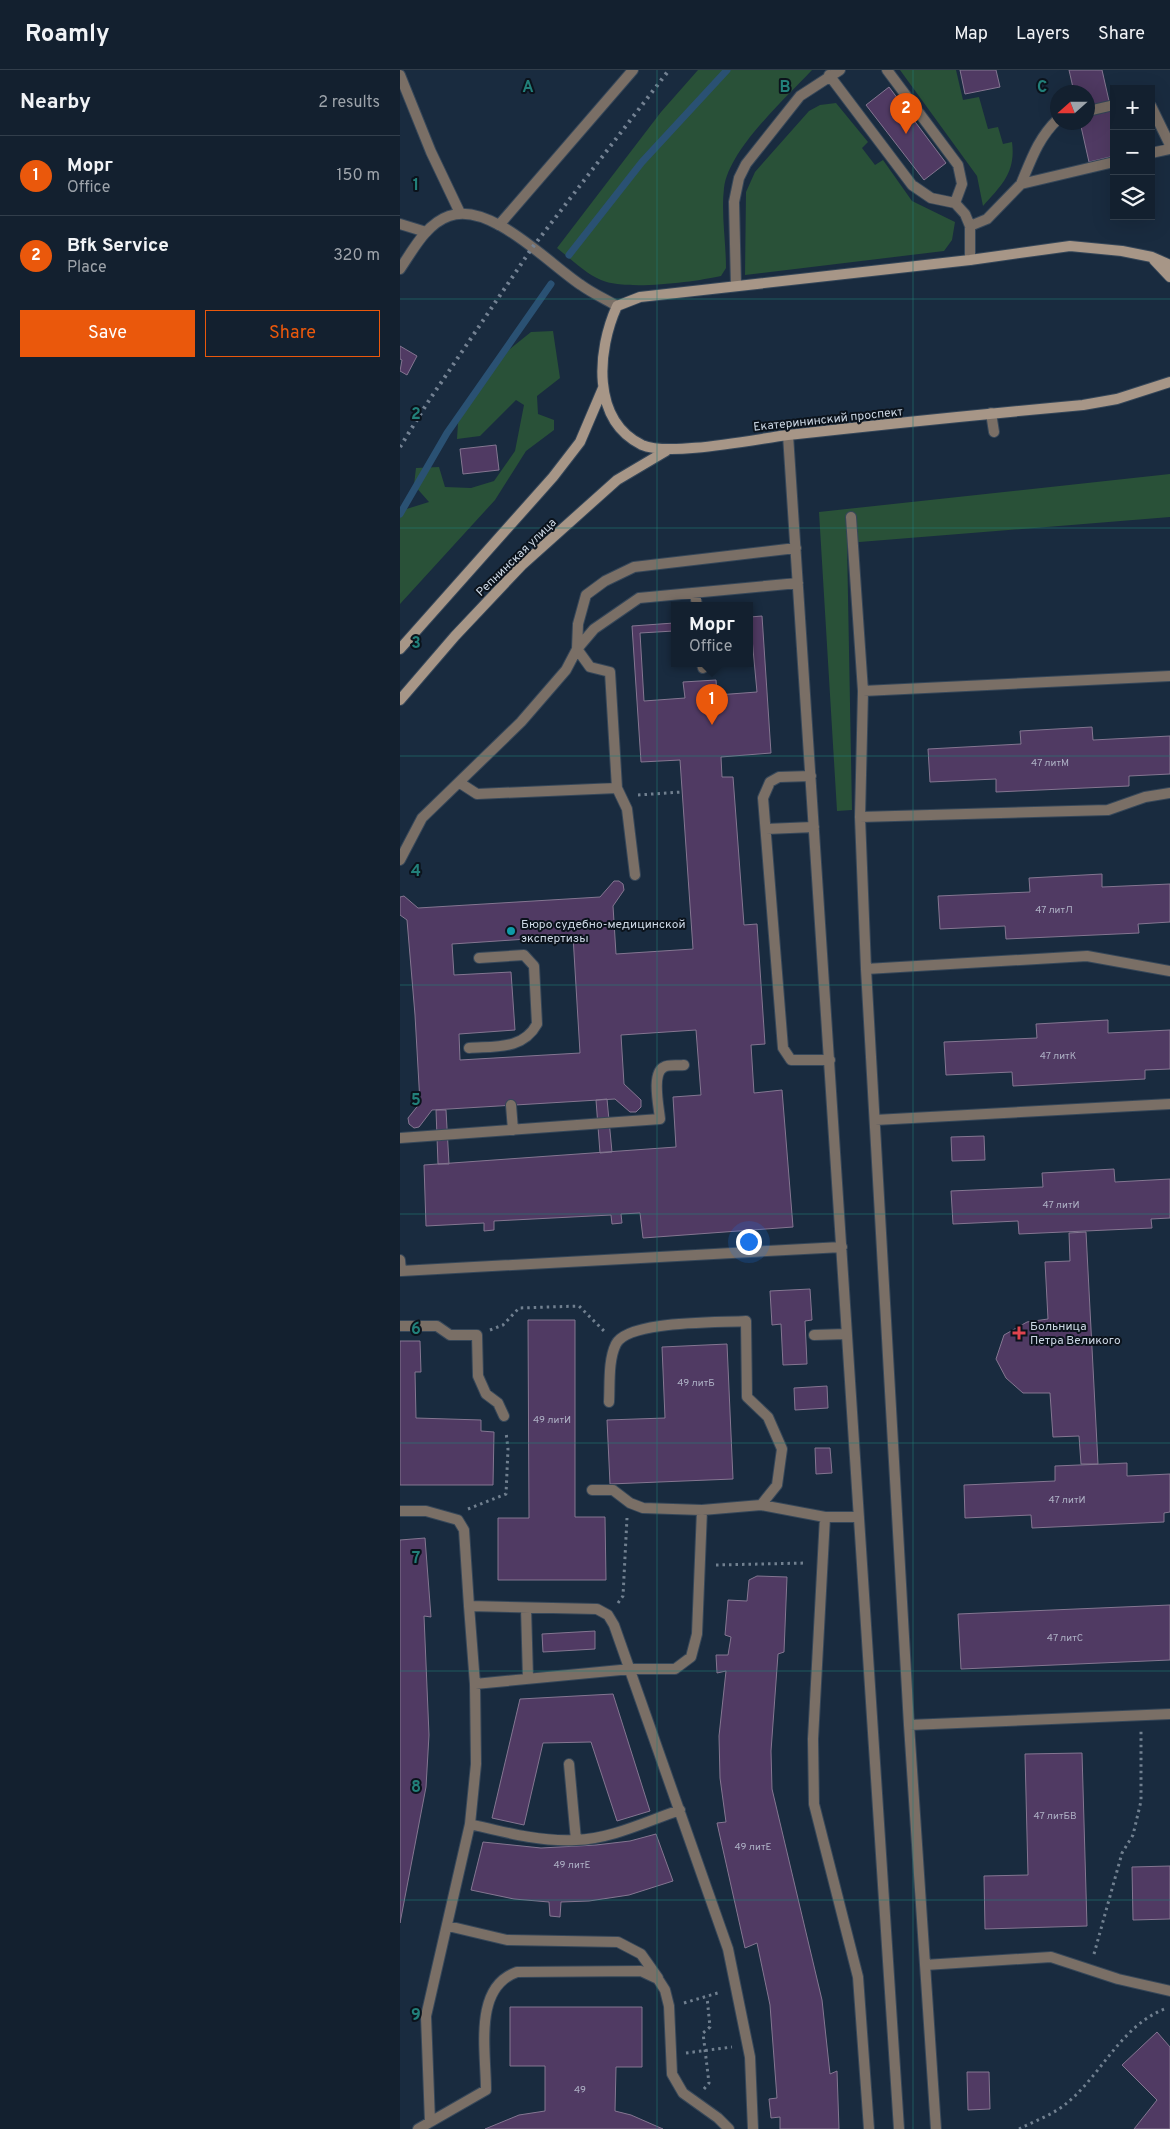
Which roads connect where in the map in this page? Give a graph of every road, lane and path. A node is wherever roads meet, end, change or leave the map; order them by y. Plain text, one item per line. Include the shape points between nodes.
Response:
1 (633, 70) edge
2 (840, 70) edge
3 (887, 70) edge
4 (400, 75) edge
5 (829, 75) junction
6 (1110, 106) edge
7 (1095, 109) edge
8 (1155, 114) edge
9 (1050, 127) edge
10 (1170, 145) edge
11 (1170, 149) edge
12 (1155, 153) edge
13 (1110, 163) edge
14 (1021, 184) junction
15 (955, 203) junction
16 (460, 213) junction
17 (400, 224) edge
18 (499, 225) junction
19 (970, 226) junction
20 (426, 232) junction
21 (1152, 258) junction
22 (970, 260) junction
23 (1170, 266) edge
24 (400, 268) edge
25 (1170, 278) edge
26 (736, 286) junction
27 (617, 306) junction
28 (1170, 374) edge
29 (1166, 384) edge
30 (604, 388) junction
31 (992, 413) junction
32 (994, 432) dead end
33 (788, 435) junction
34 (666, 451) junction
35 (852, 517) dead end
36 (796, 548) junction
37 (798, 584) junction
38 (696, 593) junction
39 (697, 602) edge
40 (400, 649) edge
41 (577, 649) junction
42 (1170, 676) edge
43 (863, 691) junction
44 (400, 700) edge
45 (811, 776) junction
46 (460, 783) junction
47 (620, 792) junction
48 (682, 792) dead end
49 (1170, 793) edge
50 (860, 817) junction
51 (814, 827) junction
52 (766, 829) junction
53 (400, 860) edge
54 (635, 875) dead end
55 (479, 958) dead end
56 (866, 969) junction
57 (1170, 972) edge
58 (508, 1045) junction
59 (469, 1048) dead end
60 (508, 1057) dead end
61 (830, 1060) junction
62 (684, 1065) dead end
63 (1170, 1104) edge
64 (511, 1105) dead end
65 (875, 1120) junction
66 (513, 1130) junction
67 (400, 1138) edge
68 (842, 1247) junction
69 (400, 1260) edge
70 (400, 1326) edge
71 (846, 1334) junction
72 (477, 1335) junction
73 (814, 1335) dead end
74 (616, 1343) junction
75 (609, 1402) dead end
76 (504, 1416) joint
77 (592, 1490) dead end
78 (630, 1503) junction
79 (761, 1505) junction
80 (702, 1510) junction
81 (400, 1511) edge
82 (825, 1517) junction
83 (859, 1517) junction
84 (458, 1520) junction
85 (821, 1562) junction
86 (700, 1566) junction
87 (469, 1606) junction
88 (526, 1608) junction
89 (608, 1615) junction
90 (631, 1668) junction
91 (528, 1678) junction
92 (476, 1684) junction
93 (1170, 1714) edge
94 (1140, 1715) junction
95 (909, 1725) junction
96 (569, 1764) dead end
97 (680, 1810) junction
98 (470, 1824) junction
99 (576, 1840) junction
100 (448, 1926) junction
101 (925, 1965) junction
102 (1089, 1969) junction
103 (658, 1979) junction
104 (736, 1988) junction
105 (1170, 1991) edge
106 (707, 1997) junction
107 (669, 2006) junction
108 (1170, 2008) edge
109 (748, 2044) junction
110 (706, 2051) junction
111 (671, 2054) junction
112 (694, 2100) junction
113 (430, 2122) junction
114 (418, 2129) edge
115 (729, 2129) edge
116 (753, 2129) edge
117 (869, 2129) edge
118 (899, 2129) edge
119 (936, 2129) edge
120 (1020, 2129) edge

1 - 18 street
2 - 5 street
3 - 15 street via 958,166 962,184
4 - 16 street
5 - 15 street via 912,185 932,198
5 - 26 street via 800,96 746,164 739,178 734,202
6 - 7 street
8 - 10 street
9 - 14 street via 1036,147
11 - 12 street
13 - 14 street
14 - 19 street via 987,218
15 - 19 street
16 - 18 street via 480,215
16 - 20 street via 435,223
17 - 20 street
18 - 27 street via 580,285
19 - 22 street
20 - 24 street
21 - 22 street via 1097,247 1070,246
21 - 23 street
21 - 25 street
22 - 26 street
26 - 27 street via 640,297
27 - 30 street, Екатерининский проспект via 604,342
28 - 29 street
29 - 31 street, Екатерининский проспект via 1118,399 1083,405
30 - 34 street, Екатерининский проспект via 610,411 623,431 642,445
30 - 40 street, Репнинская улица via 580,442 553,477
31 - 32 street
31 - 33 street, Екатерининский проспект
33 - 34 street, Екатерининский проспект
33 - 36 street
34 - 44 street, Репнинская улица via 617,480 522,565 454,636
35 - 43 street
36 - 37 street
36 - 41 street via 634,567 605,581 586,595 578,624
37 - 38 street
37 - 45 street
38 - 39 street
38 - 41 street via 639,598 594,629
41 - 46 street via 566,670 521,722
41 - 47 street via 590,667 610,672
42 - 43 street
43 - 50 street
45 - 51 street
45 - 52 street via 779,777 770,782 763,798
46 - 47 street via 477,794
46 - 53 street via 422,818
47 - 48 path
47 - 54 street via 627,809
49 - 50 street via 1145,797 1108,810
50 - 56 street
51 - 52 street
51 - 61 street
52 - 61 street via 784,1048 791,1060
55 - 58 street via 524,955 534,966 536,1024 525,1039
56 - 57 street via 1087,956
56 - 65 street
58 - 59 street
58 - 60 street
61 - 68 street
62 - 66 street via 664,1067 659,1072 656,1080 660,1120
63 - 65 street
64 - 66 street
65 - 95 street
66 - 67 street
68 - 69 street via 401,1271
68 - 71 street
70 - 72 street via 437,1326 450,1336
71 - 73 street
71 - 83 street
72 - 74 path via 503,1325 519,1308 579,1306
72 - 76 street via 478,1376 486,1394 498,1403
74 - 75 street via 612,1355
74 - 79 street via 628,1334 656,1325 746,1321 747,1397 768,1417 782,1449 777,1486
76 - 84 path via 508,1449 506,1494 471,1506
77 - 78 street via 613,1490
78 - 80 street via 643,1508
78 - 89 path via 626,1521 623,1596
79 - 80 street
79 - 82 street
80 - 86 street
81 - 84 street via 426,1511
82 - 83 street
82 - 85 street
83 - 118 street
84 - 87 street via 464,1530
85 - 86 path
85 - 117 street via 812,1739 814,1804 858,1977
86 - 90 street via 698,1634 691,1657 675,1669
87 - 88 street
87 - 92 street
88 - 89 street via 597,1609
88 - 91 street
89 - 90 street
90 - 91 street
90 - 97 street
91 - 92 street
92 - 98 street via 476,1764
93 - 94 street
94 - 95 street
94 - 102 path via 1141,1801 1133,1835 1122,1852
95 - 101 street
96 - 99 street
97 - 99 street via 611,1833
97 - 104 street via 728,1950
98 - 99 street via 525,1836
98 - 100 street
100 - 103 street via 507,1940 618,1942 641,1954
100 - 113 street via 426,2016
101 - 102 street via 1051,1956
101 - 119 street
102 - 105 street
103 - 107 street
103 - 113 street via 640,1971 517,1972 506,1976 496,1985 486,2006 486,2090
104 - 106 path
104 - 109 street
106 - 107 path
106 - 110 path via 710,2027 703,2033
107 - 111 street
108 - 120 path via 1155,2013 1124,2036 1099,2070 1066,2104
109 - 110 path
109 - 116 street
110 - 111 path
110 - 112 path via 709,2083
111 - 112 street via 672,2074 683,2093
112 - 115 street
113 - 114 street

